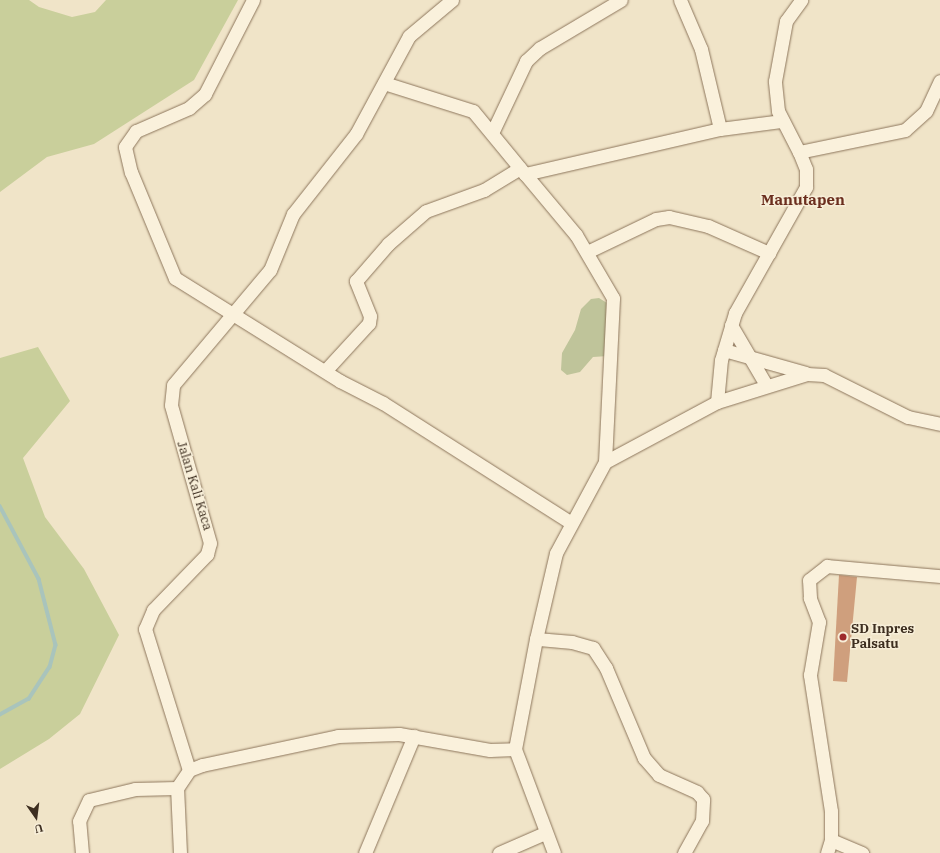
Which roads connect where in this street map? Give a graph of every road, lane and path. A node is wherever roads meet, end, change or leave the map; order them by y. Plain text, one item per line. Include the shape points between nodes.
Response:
1 (253, 0) edge
2 (452, 0) edge
3 (621, 0) edge
4 (680, 0) edge
5 (802, 0) edge
6 (940, 81) edge
7 (384, 83) junction
8 (782, 121) junction
9 (720, 129) junction
10 (492, 133) junction
11 (799, 152) junction
12 (522, 171) junction
13 (587, 252) junction
14 (769, 253) junction
15 (234, 314) junction
16 (731, 325) junction
17 (724, 350) junction
18 (750, 357) junction
19 (325, 371) junction
20 (807, 374) junction
21 (766, 385) junction
22 (717, 402) junction
23 (940, 424) edge
24 (605, 462) junction
25 (570, 522) junction
26 (940, 576) edge
27 (536, 639) junction
28 (414, 736) junction
29 (515, 749) junction
30 (189, 770) junction
31 (177, 788) junction
32 (545, 833) junction
33 (831, 840) junction
34 (82, 853) edge
35 (180, 853) edge
36 (365, 853) edge
37 (499, 853) edge
38 (554, 853) edge
39 (684, 853) edge
40 (827, 853) edge
41 (862, 853) edge

1 - 15 street via 205,94 189,108 136,131 125,147 132,172 175,278
2 - 7 street via 414,30
3 - 10 street via 540,48 526,61
4 - 9 street via 701,49
5 - 8 street via 786,21 779,47 775,102
6 - 11 street via 926,111 904,130
7 - 10 street via 466,107
7 - 15 street via 356,134 293,214 270,270
8 - 9 street
8 - 11 street
9 - 12 street
10 - 12 street
11 - 14 street via 806,169 806,186
12 - 13 street
12 - 19 street via 484,190 426,211 388,244 356,282 370,316 369,323
13 - 14 street via 656,219 669,217 708,226
13 - 24 street via 610,290 615,307
14 - 16 street
15 - 19 street
15 - 30 street, Jalan Kali Kaca via 180,373 171,395 180,442 204,510 210,547 161,600 146,623 147,639
16 - 17 street
16 - 18 street
17 - 18 street
17 - 22 street
18 - 20 street
18 - 21 street
19 - 25 street via 383,403
20 - 21 street
20 - 23 street via 842,382 908,417
21 - 22 street
22 - 24 street
24 - 25 street
25 - 27 street via 546,583
26 - 33 street via 827,566 809,580 810,598 818,615 819,630 811,656 811,694 829,786
27 - 29 street
27 - 39 street via 593,648 606,668 644,758 659,775 697,792 703,799 702,821
28 - 29 street via 490,750
28 - 30 street via 338,736 250,752
28 - 36 street
29 - 32 street
30 - 31 street
31 - 34 street via 135,789 89,800 79,821
31 - 35 street
32 - 37 street
32 - 38 street
33 - 40 street
33 - 41 street

